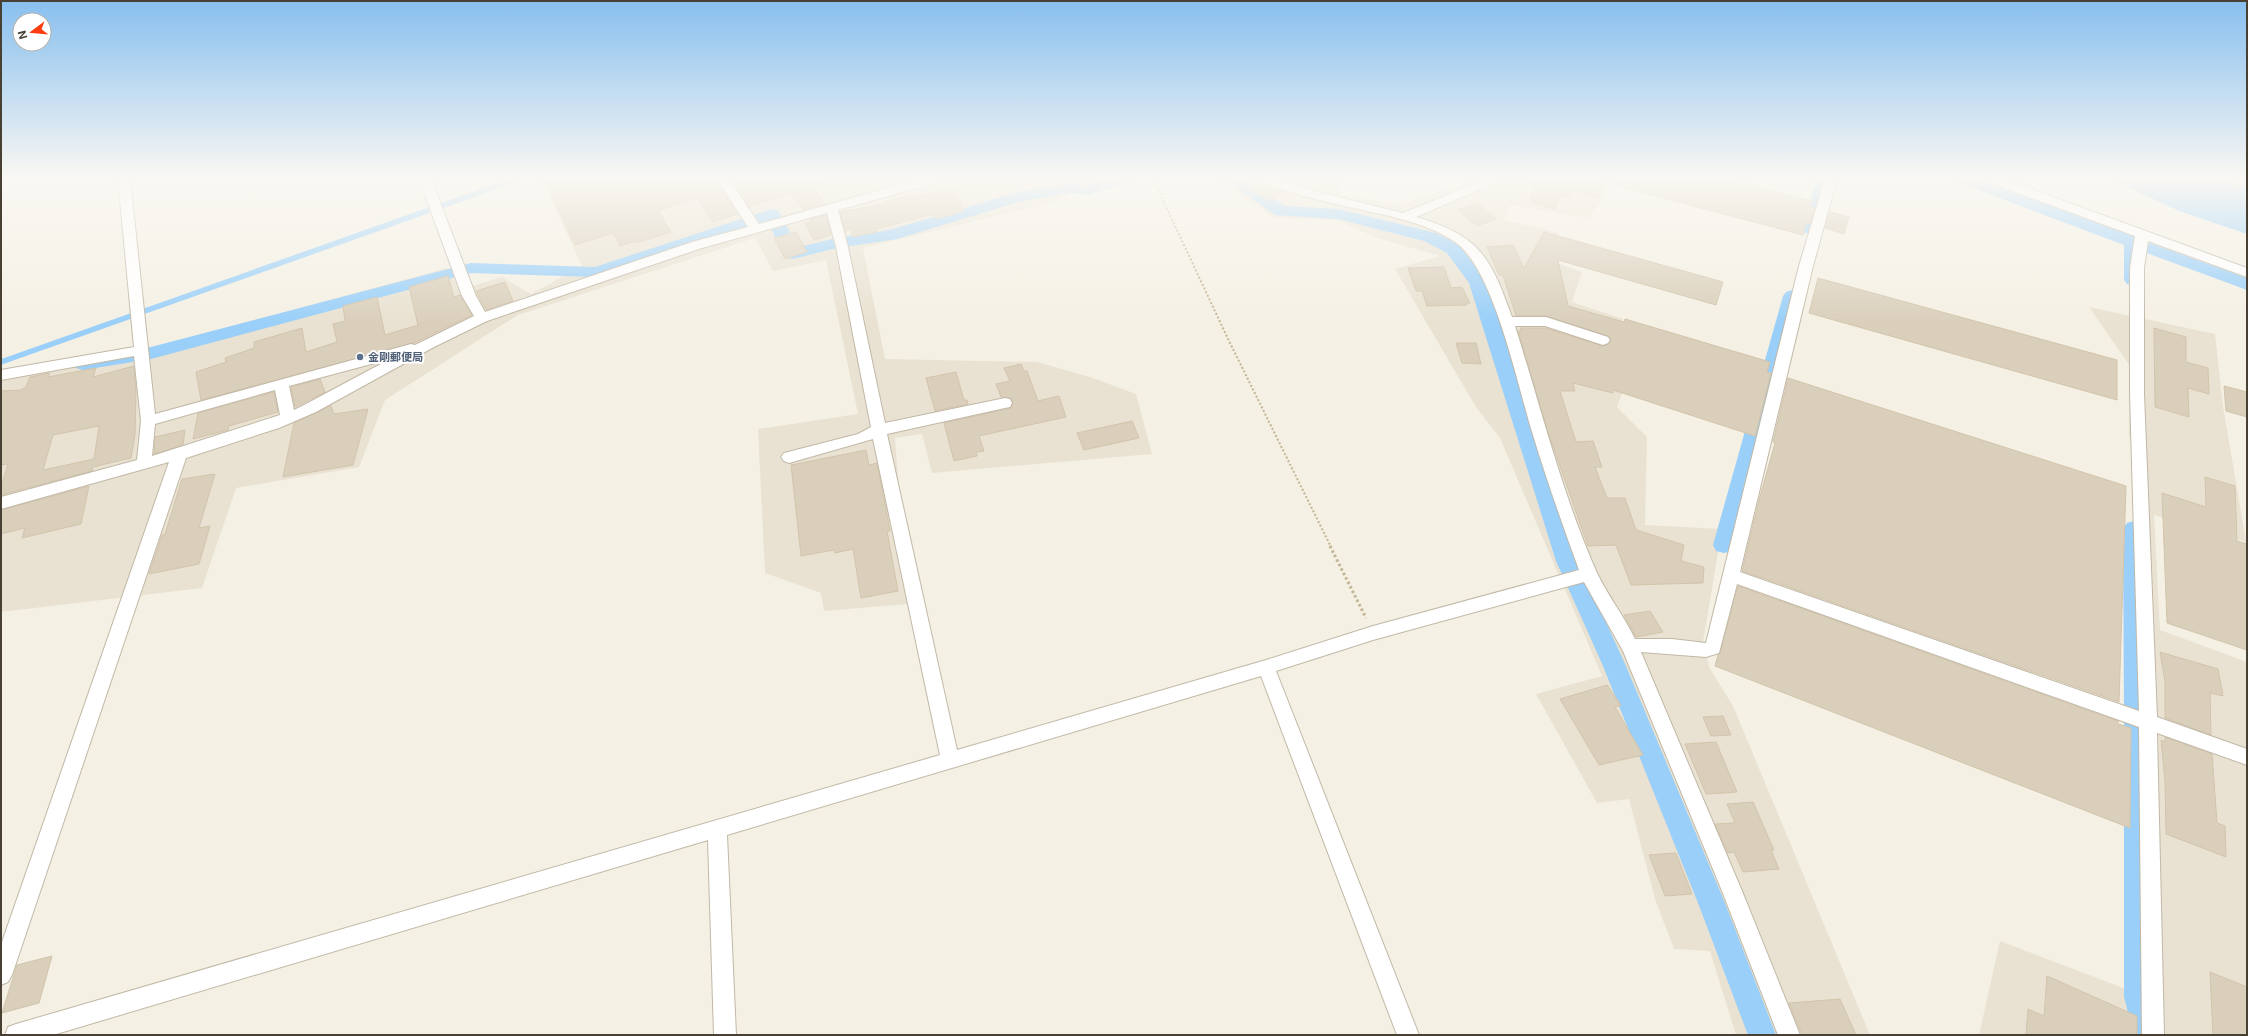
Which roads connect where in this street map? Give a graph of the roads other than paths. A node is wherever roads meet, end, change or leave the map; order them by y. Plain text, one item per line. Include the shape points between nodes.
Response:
1 (129, 227) edge
2 (443, 227) edge
3 (837, 227) edge
4 (1432, 227) edge
5 (1817, 227) edge
6 (2124, 227) edge
7 (759, 228) edge
8 (2142, 234) junction
9 (2247, 273) edge
10 (482, 318) junction
11 (1505, 321) junction
12 (1603, 340) dead end
13 (427, 346) junction
14 (143, 354) junction
15 (1, 375) edge
16 (281, 385) junction
17 (1005, 403) dead end
18 (288, 418) junction
19 (148, 421) junction
20 (879, 430) junction
21 (180, 454) junction
22 (788, 457) dead end
23 (144, 464) junction
24 (1, 503) edge
25 (1587, 575) junction
26 (1730, 575) junction
27 (1630, 648) junction
28 (1266, 667) junction
29 (2148, 723) junction
30 (2247, 757) edge
31 (950, 759) junction
32 (717, 829) junction
33 (1, 975) edge
34 (16, 1035) edge
35 (725, 1035) edge
36 (1408, 1035) edge
37 (1789, 1035) edge
38 (2154, 1035) edge

1 - 14 street
2 - 10 street via 469,296
3 - 20 street
4 - 11 street via 1458,237 1473,250 1496,291
5 - 26 street
6 - 8 street
7 - 10 street via 697,246
8 - 9 street
8 - 29 street via 2137,268 2137,394
10 - 13 street
11 - 12 street via 1546,322
11 - 25 street
13 - 16 street via 326,370
13 - 18 street
14 - 15 street
14 - 19 street
16 - 18 street
16 - 19 street
17 - 20 street
18 - 21 street
19 - 23 street
20 - 22 street via 862,438
20 - 31 street
21 - 23 street
21 - 33 street
23 - 24 street
25 - 27 street
25 - 28 street via 1373,633
26 - 27 street via 1713,648 1706,650 1642,645
26 - 29 street
27 - 37 street via 1722,862
28 - 31 street
28 - 36 street
29 - 30 street
29 - 38 street
31 - 32 street
32 - 34 street
32 - 35 street

